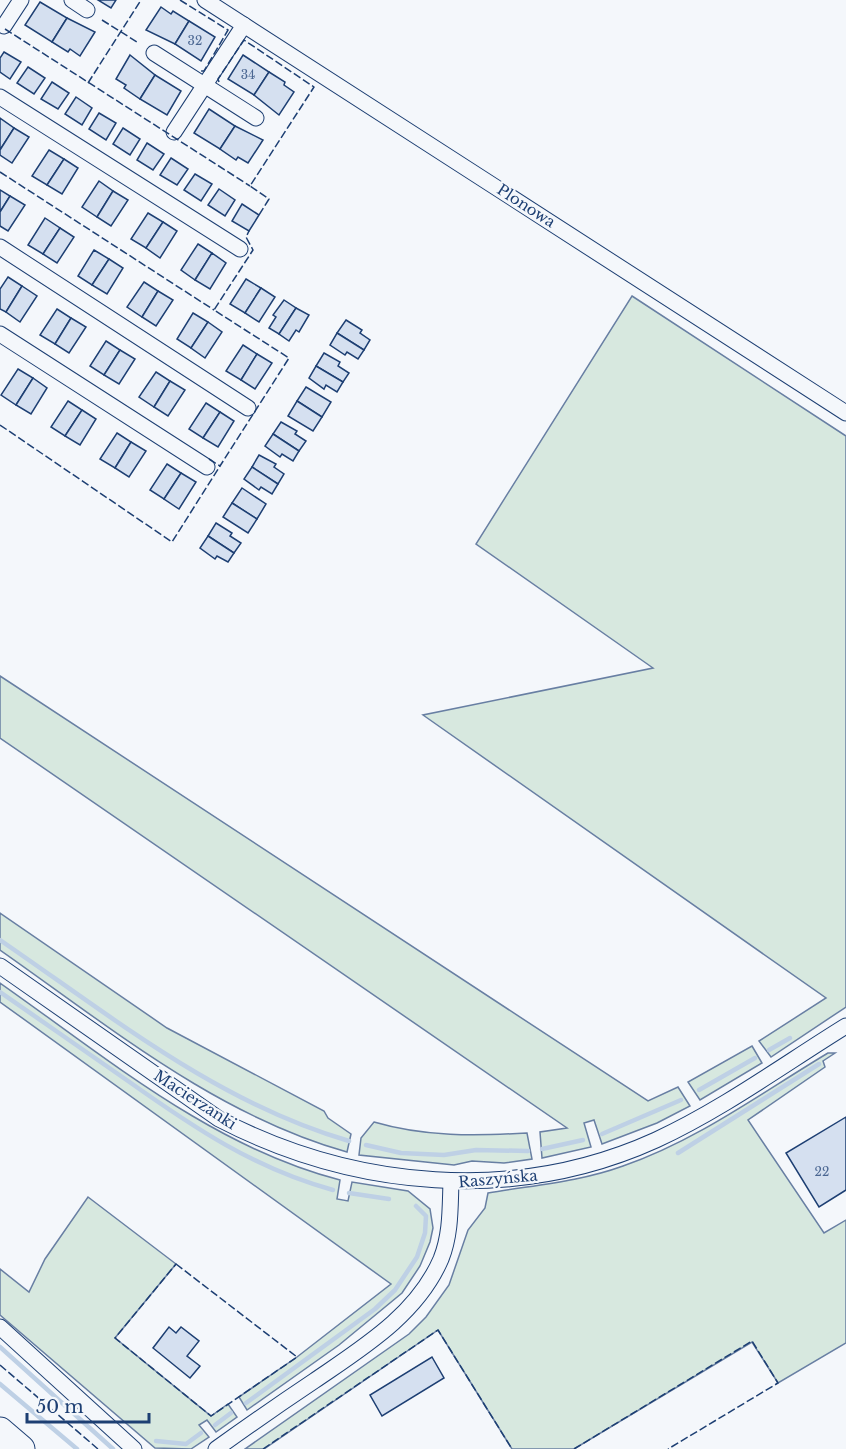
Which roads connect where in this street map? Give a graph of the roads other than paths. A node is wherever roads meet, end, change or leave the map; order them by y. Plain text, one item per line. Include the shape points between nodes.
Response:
1 (21, 0) edge
2 (72, 0) edge
3 (206, 0) edge
4 (87, 10) dead end
5 (244, 25) junction
6 (4, 26) dead end
7 (154, 53) dead end
8 (204, 84) junction
9 (0, 97) edge
10 (256, 118) dead end
11 (174, 132) dead end
12 (0, 248) edge
13 (240, 249) dead end
14 (0, 334) edge
15 (248, 408) dead end
16 (846, 413) edge
17 (207, 467) dead end
18 (0, 966) edge
19 (846, 1026) edge
20 (451, 1182) junction
21 (0, 1327) edge
22 (0, 1431) edge
23 (21, 1449) edge
24 (134, 1449) edge
25 (216, 1449) edge

1 - 6 street
2 - 4 street
3 - 5 street, Plonowa
5 - 8 street
5 - 16 street, Plonowa
7 - 8 street
8 - 10 street
8 - 11 street
9 - 13 street
12 - 15 street
14 - 17 street
18 - 20 street, Macierzanki via 219,1119 310,1158 349,1168
19 - 20 street, Raszyńska via 701,1116 624,1153 537,1176
20 - 25 street, Raszyńska via 447,1237 441,1258 418,1298 396,1321 344,1360
21 - 24 street
22 - 23 highway

